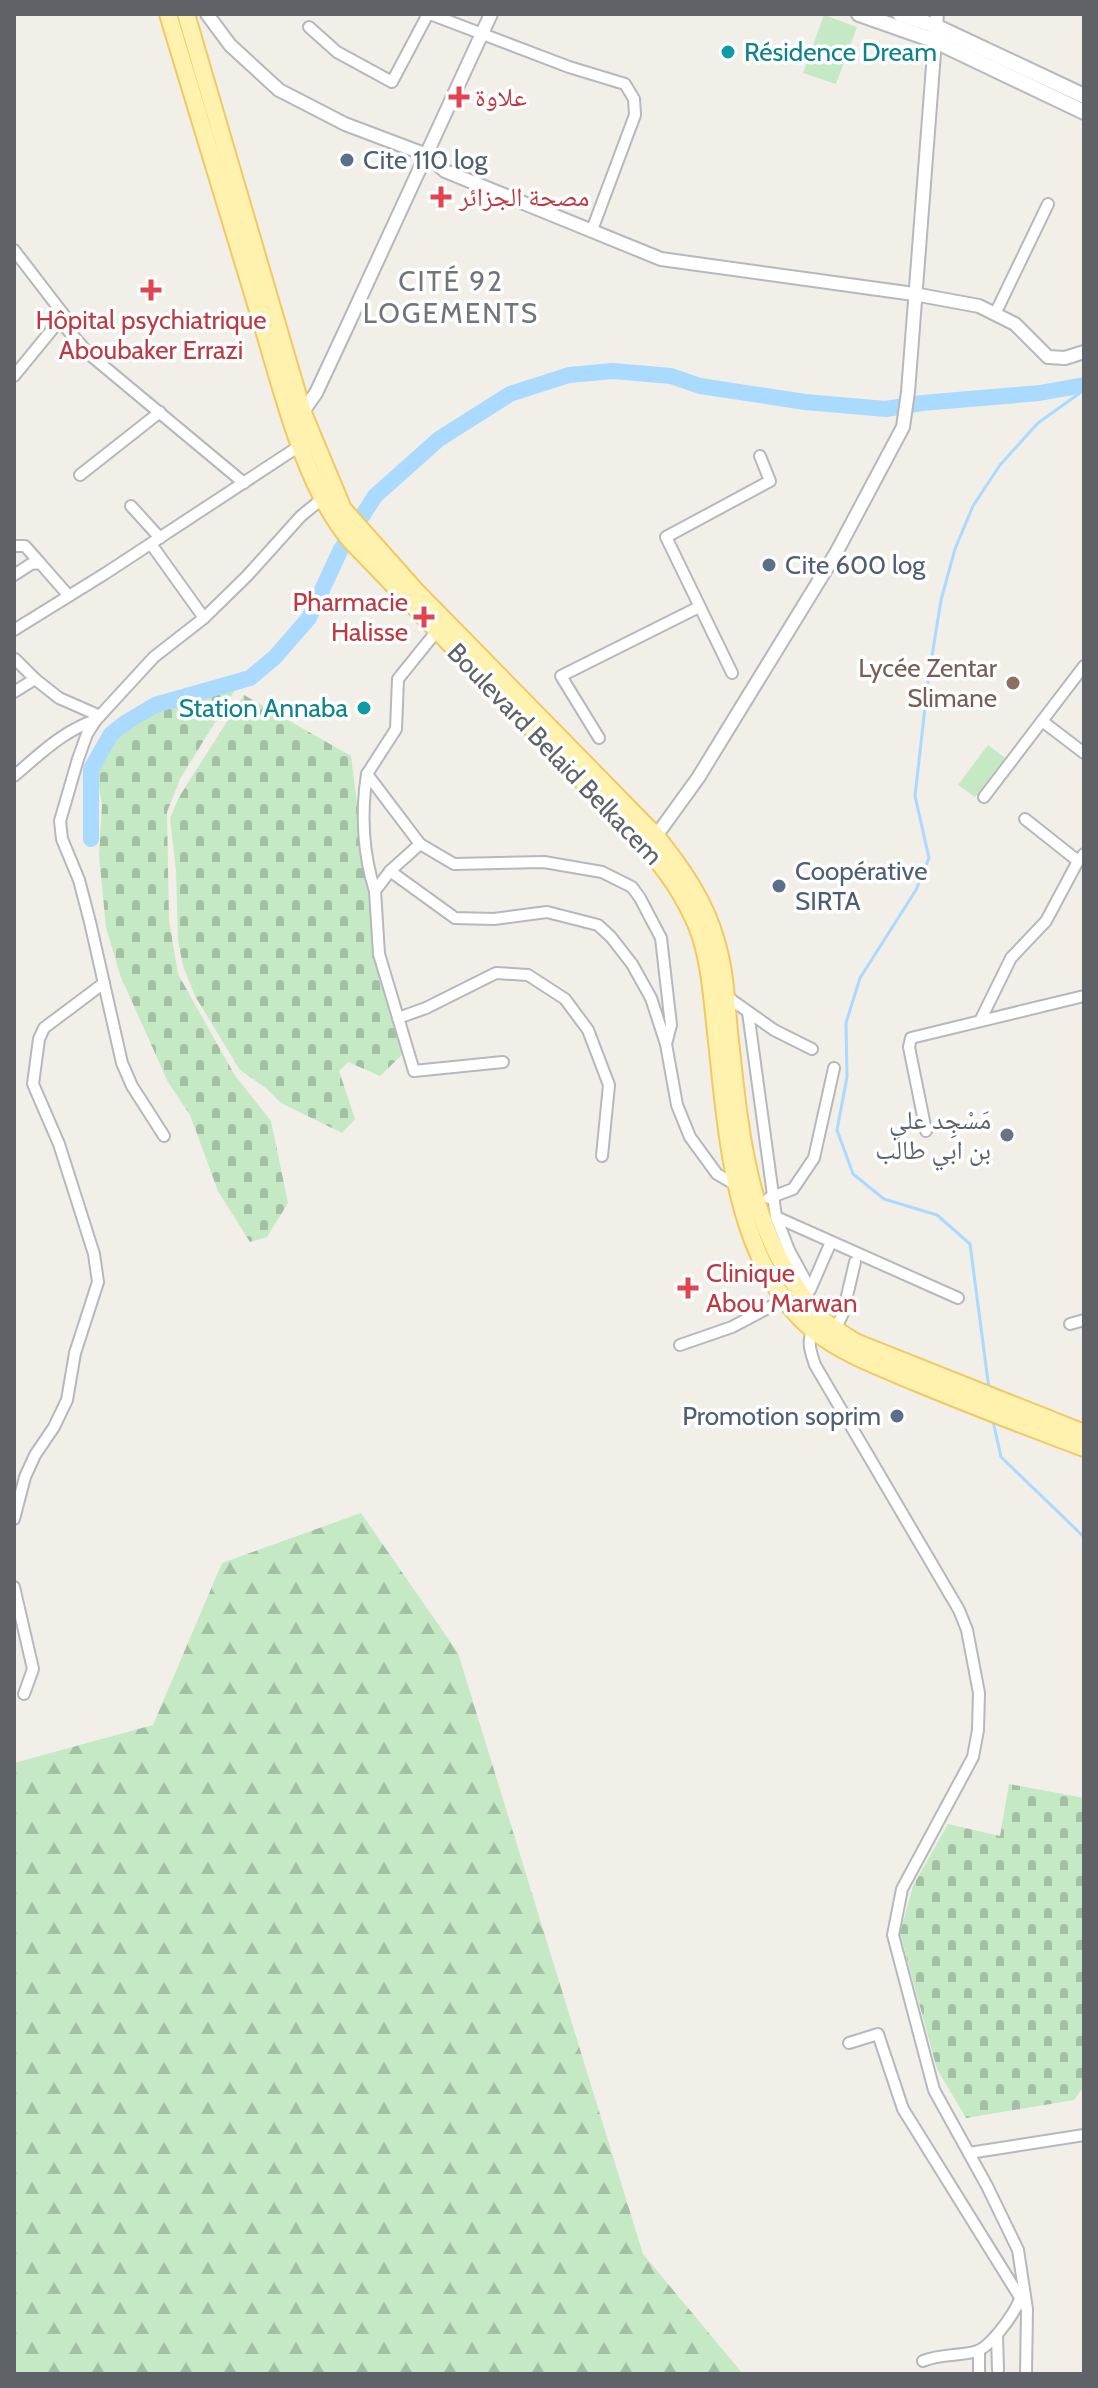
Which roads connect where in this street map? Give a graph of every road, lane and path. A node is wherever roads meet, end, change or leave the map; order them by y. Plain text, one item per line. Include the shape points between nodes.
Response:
1 (168, 14) edge
2 (186, 14) edge
3 (207, 14) edge
4 (429, 14) edge
5 (491, 14) edge
6 (859, 14) edge
7 (900, 14) edge
8 (935, 26) edge
9 (309, 27) dead end
10 (481, 35) junction
11 (1084, 96) edge
12 (1084, 112) edge
13 (427, 155) junction
14 (1048, 204) dead end
15 (592, 230) junction
16 (14, 250) edge
17 (914, 294) junction
18 (995, 314) junction
19 (59, 320) junction
20 (1084, 352) edge
21 (14, 376) edge
22 (160, 412) junction
23 (298, 418) junction
24 (301, 445) junction
25 (760, 456) dead end
26 (80, 475) dead end
27 (244, 483) junction
28 (323, 498) junction
29 (131, 506) dead end
30 (350, 528) junction
31 (155, 541) junction
32 (14, 546) edge
33 (40, 563) junction
34 (14, 575) edge
35 (69, 596) junction
36 (699, 607) junction
37 (204, 618) junction
38 (441, 626) junction
39 (14, 630) edge
40 (14, 659) edge
41 (1084, 666) edge
42 (732, 673) dead end
43 (35, 679) junction
44 (14, 692) edge
45 (98, 718) junction
46 (1042, 721) junction
47 (599, 738) dead end
48 (1084, 753) edge
49 (367, 774) junction
50 (14, 776) edge
51 (984, 797) dead end
52 (1025, 819) dead end
53 (656, 836) junction
54 (420, 844) junction
55 (1081, 858) edge
56 (390, 871) junction
57 (375, 891) junction
58 (104, 983) junction
59 (726, 996) junction
60 (1084, 996) edge
61 (748, 1012) junction
62 (398, 1018) junction
63 (981, 1019) junction
64 (666, 1044) junction
65 (812, 1049) dead end
66 (503, 1062) dead end
67 (834, 1068) dead end
68 (926, 1131) dead end
69 (164, 1136) dead end
70 (602, 1156) dead end
71 (736, 1185) junction
72 (774, 1197) junction
73 (755, 1200) junction
74 (776, 1217) junction
75 (831, 1242) junction
76 (855, 1262) dead end
77 (808, 1294) junction
78 (958, 1298) dead end
79 (785, 1299) junction
80 (1084, 1320) edge
81 (817, 1324) junction
82 (1070, 1324) dead end
83 (832, 1336) junction
84 (680, 1345) dead end
85 (1007, 1411) junction
86 (1084, 1433) edge
87 (1084, 1448) edge
88 (14, 1519) edge
89 (14, 1587) edge
90 (24, 1694) dead end
91 (849, 2043) dead end
92 (1082, 2135) edge
93 (969, 2153) junction
94 (1024, 2304) junction
95 (997, 2335) junction
96 (979, 2352) junction
97 (923, 2361) dead end
98 (998, 2370) dead end
99 (979, 2374) edge
100 (1026, 2374) edge

1 - 23 main road, Boulevard Belaid Belkacem
2 - 23 main road, Boulevard Belaid Belkacem
3 - 13 street via 230,45 279,90 345,124
4 - 9 street via 392,82 337,52
4 - 10 street
5 - 10 street
6 - 8 main road
7 - 8 main road
8 - 11 main road
8 - 12 main road
8 - 17 street
10 - 13 street
10 - 15 street via 625,84 634,99 635,115
13 - 15 street via 445,171
13 - 23 street via 316,393
14 - 18 street
15 - 17 street via 661,259
16 - 19 street via 64,315
17 - 18 street
17 - 53 street via 903,427 823,575 698,778
18 - 20 street via 1015,324 1048,357
19 - 21 street
19 - 22 street via 89,354
22 - 26 street
22 - 27 street
23 - 24 main road, Boulevard Belaid Belkacem
23 - 30 main road, Boulevard Belaid Belkacem
24 - 27 street
24 - 28 main road, Boulevard Belaid Belkacem
25 - 36 street via 770,481 666,537
27 - 31 street
28 - 30 main road, Boulevard Belaid Belkacem
28 - 37 street
29 - 31 street
30 - 38 main road, Boulevard Belaid Belkacem
31 - 35 street
31 - 37 street
32 - 33 street via 25,546
33 - 34 street
33 - 35 street
35 - 39 street
36 - 42 street
36 - 47 street via 561,676
37 - 45 street via 154,657
38 - 49 street via 398,679 396,729
38 - 53 main road, Boulevard Belaid Belkacem
38 - 71 main road, Boulevard Belaid Belkacem via 644,845 683,898 697,926 711,982
40 - 43 street
41 - 46 street
43 - 44 street
43 - 45 street
45 - 50 street via 54,742
45 - 58 street via 78,759 60,821
46 - 48 street
46 - 51 street
49 - 54 street
49 - 57 street via 364,815
52 - 55 street
53 - 59 main road, Boulevard Belaid Belkacem via 678,863 708,919
54 - 56 street
54 - 64 street via 454,864 544,862 602,872 632,887 661,938 671,1025
55 - 63 street via 1046,921 1011,958
56 - 57 street
56 - 64 street via 455,918 547,912 598,925 632,964 651,998
57 - 62 street via 379,954
58 - 69 street via 122,1063
58 - 88 street via 44,1028 39,1039 33,1084 59,1144 98,1282 75,1353 67,1400 25,1477
59 - 61 street
59 - 73 main road, Boulevard Belaid Belkacem via 739,1117
60 - 63 street
61 - 65 street
61 - 72 street
62 - 66 street via 414,1071
62 - 70 street via 496,973 528,975 565,999 588,1030 609,1085
63 - 68 street via 911,1038
64 - 71 street via 677,1105 690,1137 717,1174
67 - 72 street via 814,1158 793,1189
71 - 79 main road, Boulevard Belaid Belkacem via 762,1260
72 - 73 street
72 - 74 street
73 - 77 main road, Boulevard Belaid Belkacem via 775,1252
74 - 75 street
74 - 77 street
75 - 77 street
75 - 78 street
76 - 83 street
77 - 81 main road, Boulevard Belaid Belkacem
79 - 81 main road, Boulevard Belaid Belkacem
79 - 84 street via 732,1327
80 - 82 street
81 - 83 main road, Boulevard Belaid Belkacem
81 - 93 street via 809,1348 815,1365 959,1610 979,1693 973,1757 902,1889 893,1935 934,2090
83 - 85 main road, Boulevard Belaid Belkacem via 859,1358
85 - 86 main road, Boulevard Belaid Belkacem
85 - 87 main road, Boulevard Belaid Belkacem
89 - 90 street via 33,1669
91 - 94 street via 878,2034 903,2109
92 - 93 street
93 - 94 street via 1018,2250
94 - 95 street
94 - 100 street
95 - 96 street
95 - 98 street
96 - 97 street
96 - 99 street

